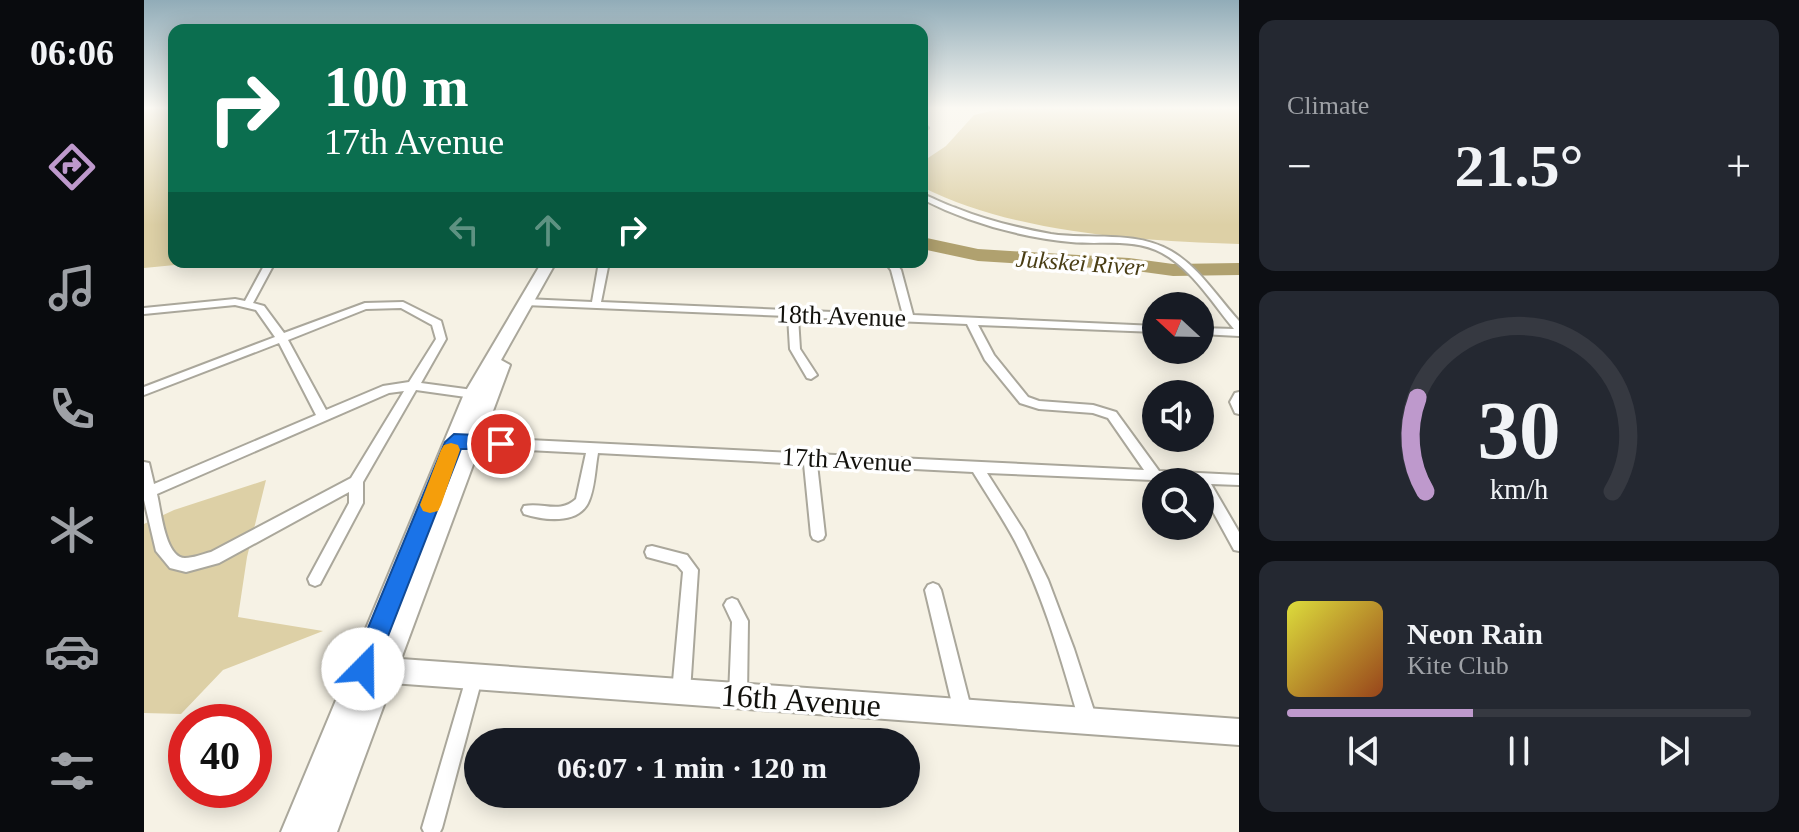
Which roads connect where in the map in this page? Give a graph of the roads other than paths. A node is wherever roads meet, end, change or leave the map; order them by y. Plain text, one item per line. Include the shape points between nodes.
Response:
1 (928, 199) edge
2 (267, 268) edge
3 (546, 268) edge
4 (557, 268) edge
5 (603, 268) edge
6 (894, 268) edge
7 (532, 302) junction
8 (248, 304) junction
9 (596, 305) junction
10 (144, 311) edge
11 (793, 314) junction
12 (909, 319) junction
13 (971, 321) junction
14 (1142, 328) edge
15 (1239, 330) edge
16 (1214, 331) edge
17 (281, 337) junction
18 (811, 375) dead end
19 (414, 386) junction
20 (144, 391) edge
21 (473, 394) junction
22 (1239, 396) edge
23 (1239, 410) edge
24 (323, 416) junction
25 (462, 442) junction
26 (593, 448) junction
27 (810, 459) junction
28 (976, 466) junction
29 (144, 467) edge
30 (1149, 468) edge
31 (1142, 475) edge
32 (1214, 479) edge
33 (1239, 480) edge
34 (356, 482) junction
35 (147, 493) edge
36 (1214, 501) edge
37 (529, 510) dead end
38 (818, 535) dead end
39 (1239, 545) edge
40 (652, 552) dead end
41 (315, 579) dead end
42 (933, 590) dead end
43 (732, 605) dead end
44 (375, 669) junction
45 (475, 675) junction
46 (681, 692) junction
47 (738, 696) junction
48 (963, 712) junction
49 (1088, 720) junction
50 (1239, 732) edge
51 (432, 828) dead end
52 (296, 832) edge
53 (322, 832) edge

1 - 15 street via 958,212 1052,236 1150,245 1169,253
2 - 8 street
3 - 7 street
4 - 7 street
5 - 9 street
6 - 12 street
7 - 9 street, 18th Avenue
7 - 21 street
7 - 25 street
8 - 10 street
8 - 17 street via 260,308
9 - 11 street, 18th Avenue
11 - 12 street, 18th Avenue
11 - 18 street via 795,349
12 - 13 street, 18th Avenue
13 - 14 street, 18th Avenue
13 - 30 street via 989,357 1024,400 1112,415
15 - 16 street
17 - 19 street via 365,306 403,305 437,323 442,334
17 - 20 street
17 - 24 street
19 - 21 street
19 - 24 street via 387,389
19 - 34 street
21 - 25 street
22 - 23 street
24 - 35 street
25 - 26 street, 17th Avenue
25 - 44 street
26 - 27 street, 17th Avenue
26 - 37 street via 578,507 565,513
27 - 28 street, 17th Avenue
27 - 38 street
28 - 31 street, 17th Avenue
28 - 49 street via 1037,573
29 - 35 street
32 - 33 street, 17th Avenue
34 - 35 street via 214,558 186,565 175,563 163,551
34 - 41 street via 356,503
36 - 39 street
40 - 46 street via 682,560 691,570
42 - 48 street
43 - 47 street via 740,621
44 - 45 street, 16th Avenue
44 - 52 street
44 - 53 street
45 - 46 street, 16th Avenue
45 - 51 street
46 - 47 street, 16th Avenue
47 - 48 street, 16th Avenue
48 - 49 street, 16th Avenue
49 - 50 street, 16th Avenue

